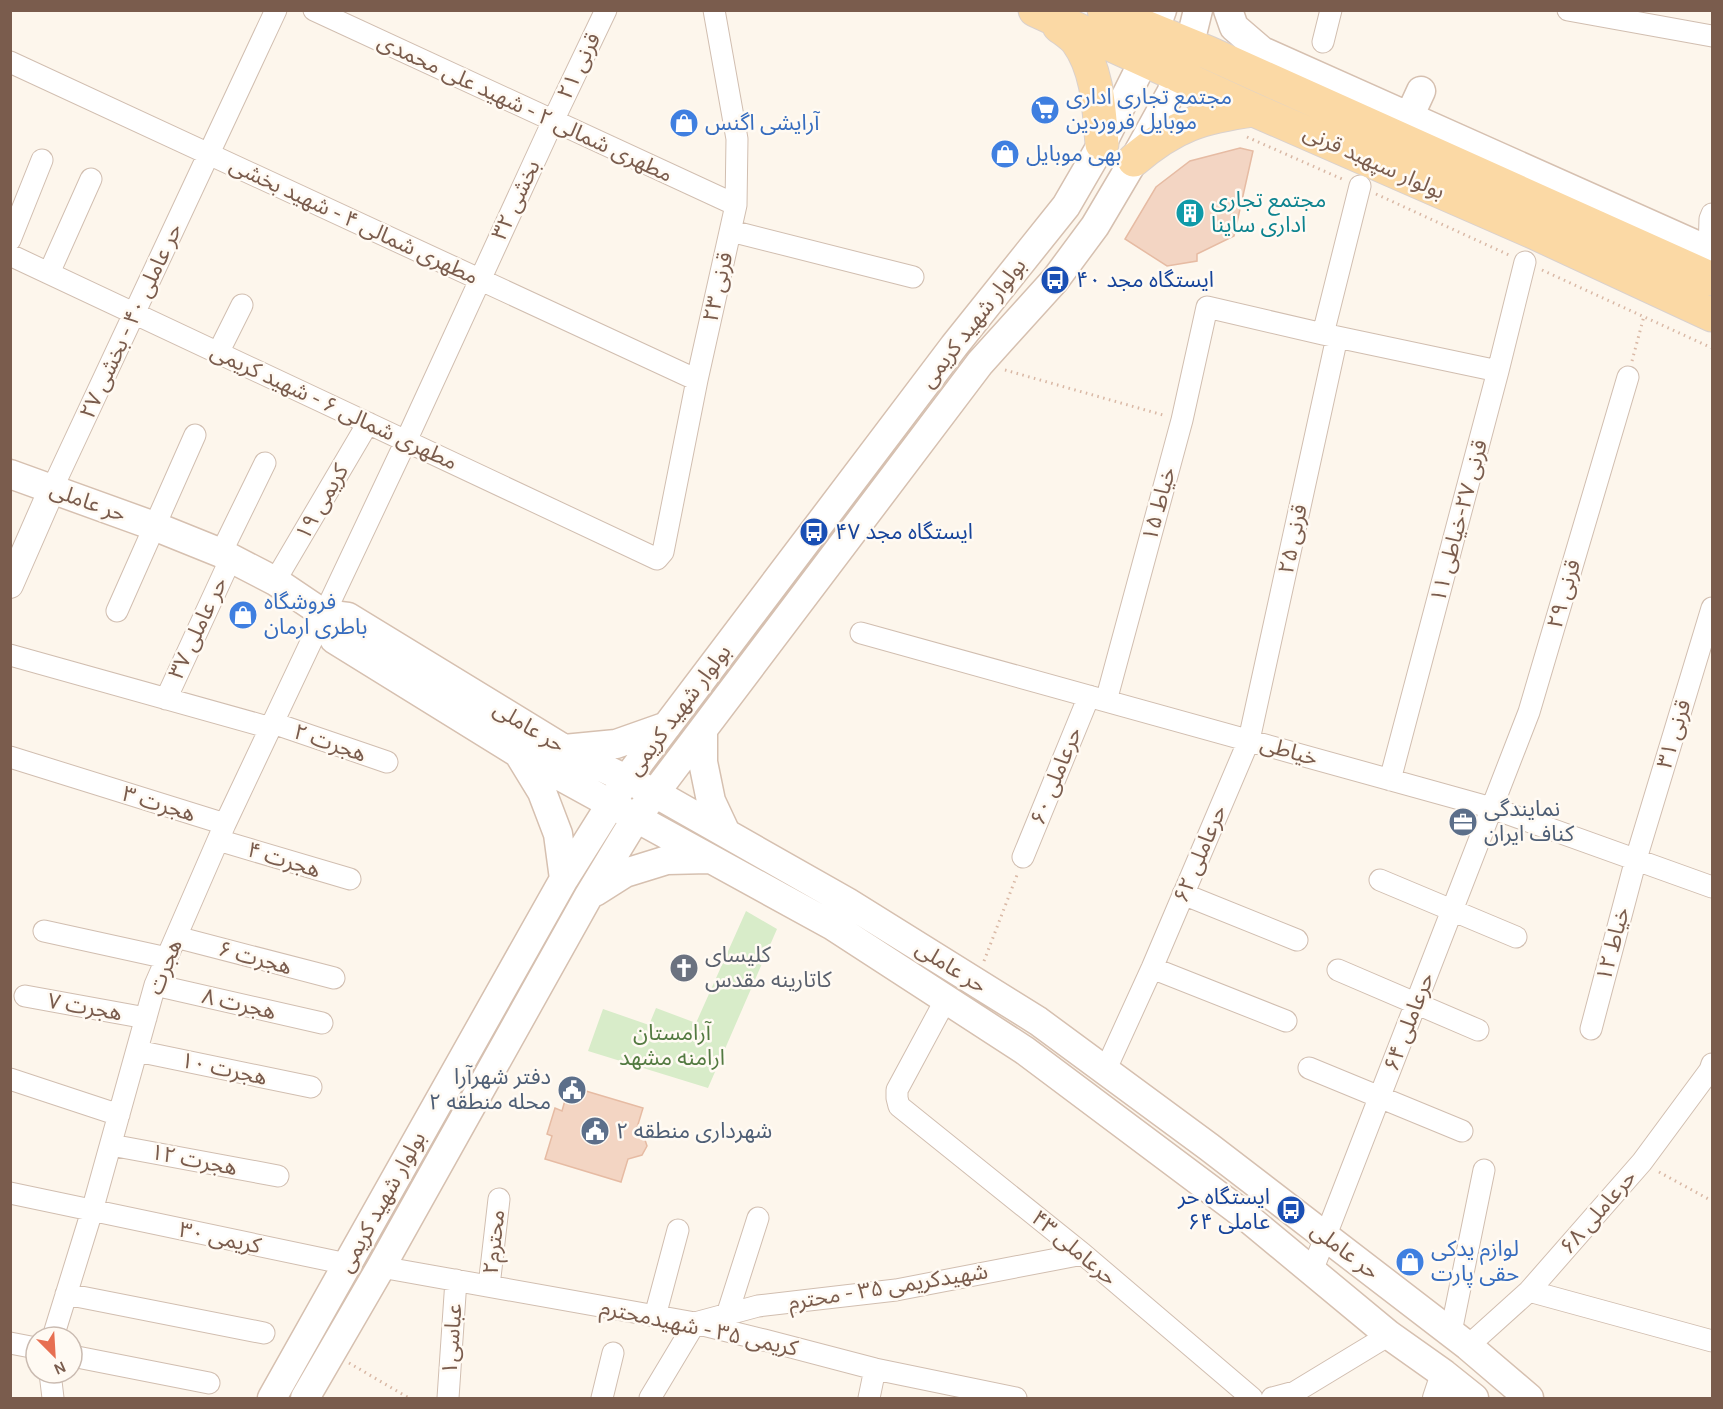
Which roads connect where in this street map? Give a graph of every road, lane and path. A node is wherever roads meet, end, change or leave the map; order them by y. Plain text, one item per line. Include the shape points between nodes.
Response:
1 (276, 10) edge
2 (314, 10) edge
3 (606, 10) edge
4 (714, 10) edge
5 (1104, 10) edge
6 (1198, 10) edge
7 (1228, 10) edge
8 (1331, 10) edge
9 (1568, 10) edge
10 (1041, 14) edge
11 (1154, 34) edge
12 (1713, 36) edge
13 (1323, 42) dead end
14 (1184, 61) junction
15 (10, 62) edge
16 (553, 120) junction
17 (1250, 123) junction
18 (1102, 144) junction
19 (209, 154) junction
20 (42, 160) dead end
21 (1134, 160) junction
22 (91, 178) dead end
23 (1360, 186) junction
24 (1543, 191) junction
25 (736, 205) junction
26 (1713, 214) edge
27 (731, 231) junction
28 (10, 240) edge
29 (10, 255) edge
30 (1712, 261) edge
31 (1525, 262) junction
32 (49, 273) junction
33 (913, 277) dead end
34 (480, 279) junction
35 (242, 305) dead end
36 (135, 313) junction
37 (1713, 315) edge
38 (1644, 316) junction
39 (1330, 335) junction
40 (1713, 348) edge
41 (218, 353) junction
42 (980, 363) junction
43 (1498, 371) junction
44 (1628, 377) joint
45 (697, 380) junction
46 (1182, 420) junction
47 (368, 423) junction
48 (195, 435) dead end
49 (406, 441) junction
50 (265, 463) dead end
51 (10, 474) edge
52 (52, 489) junction
53 (154, 526) junction
54 (226, 555) junction
55 (657, 559) joint
56 (275, 581) junction
57 (10, 585) edge
58 (1713, 608) edge
59 (117, 611) dead end
60 (324, 614) junction
61 (861, 633) dead end
62 (10, 656) edge
63 (1097, 698) junction
64 (166, 699) junction
65 (272, 726) junction
66 (667, 726) junction
67 (703, 730) junction
68 (1249, 740) junction
69 (564, 749) junction
70 (518, 753) junction
71 (10, 757) edge
72 (387, 762) dead end
73 (626, 780) junction
74 (1390, 780) junction
75 (655, 793) junction
76 (611, 804) junction
77 (1492, 808) junction
78 (636, 819) junction
79 (222, 832) junction
80 (726, 832) junction
81 (1023, 857) joint
82 (1636, 859) junction
83 (712, 860) junction
84 (350, 879) dead end
85 (564, 879) junction
86 (1380, 880) dead end
87 (1713, 887) edge
88 (1183, 894) junction
89 (588, 897) junction
90 (1452, 910) junction
91 (44, 931) dead end
92 (176, 937) junction
93 (1516, 937) dead end
94 (1297, 940) dead end
95 (167, 958) junction
96 (1152, 968) junction
97 (1338, 970) dead end
98 (334, 978) dead end
99 (976, 982) junction
100 (156, 985) junction
101 (25, 996) dead end
102 (946, 999) junction
103 (1416, 1004) junction
104 (146, 1018) junction
105 (1286, 1021) dead end
106 (322, 1023) dead end
107 (1591, 1029) dead end
108 (1478, 1030) dead end
109 (137, 1051) junction
110 (1309, 1068) dead end
111 (1712, 1068) edge
112 (1106, 1071) junction
113 (10, 1079) edge
114 (311, 1087) dead end
115 (1381, 1097) junction
116 (119, 1115) junction
117 (1461, 1131) dead end
118 (111, 1144) junction
119 (1642, 1162) junction
120 (1484, 1170) dead end
121 (278, 1176) dead end
122 (10, 1193) edge
123 (499, 1198) dead end
124 (1713, 1201) edge
125 (92, 1211) junction
126 (758, 1218) dead end
127 (678, 1230) dead end
128 (1327, 1237) junction
129 (1083, 1254) junction
130 (347, 1264) junction
131 (381, 1267) junction
132 (1312, 1271) junction
133 (456, 1280) junction
134 (489, 1286) junction
135 (1529, 1291) junction
136 (66, 1294) junction
137 (726, 1315) junction
138 (655, 1316) junction
139 (694, 1323) junction
140 (57, 1325) edge
141 (264, 1333) dead end
142 (1389, 1335) junction
143 (1460, 1339) junction
144 (1713, 1341) edge
145 (332, 1352) junction
146 (613, 1353) dead end
147 (84, 1358) edge
148 (875, 1369) junction
149 (209, 1383) dead end
150 (1440, 1386) edge
151 (951, 1392) edge
152 (272, 1398) edge
153 (305, 1398) edge
154 (410, 1398) edge
155 (448, 1398) edge
156 (602, 1398) edge
157 (650, 1398) edge
158 (869, 1398) edge
159 (1016, 1398) edge
160 (1252, 1398) edge
161 (1272, 1398) edge
162 (1474, 1398) edge
163 (1530, 1398) edge

1 - 19 street, حر عاملی ۴۰ - بخشی ۲۷
2 - 16 street, مطهری شمالی ۲ - شهید علی محمدی
3 - 16 street, قرنی ۲۱
4 - 25 street, قرنی ۲۳ via 737,139
5 - 11 main road, بولوار سپهبد قرنی
6 - 14 main road, بولوار شهید کریمی
7 - 24 main road via 1234,27 1262,51 1415,104
8 - 13 street
9 - 12 street
10 - 11 main road, بولوار سپهبد قرنی
10 - 18 main road via 1076,40 1092,73
11 - 14 main road, بولوار سپهبد قرنی
11 - 18 main road, بولوار شهید کریمی
14 - 17 main road, بولوار سپهبد قرنی
14 - 21 main road, بولوار شهید کریمی
14 - 24 main road, بولوار سپهبد قرنی via 1209,53
15 - 19 street, مطهری شمالی ۴ - شهید بخشی
16 - 25 street, مطهری شمالی ۲ - شهید علی محمدی
16 - 34 street, بخشی ۳۲
17 - 21 main road via 1218,115 1195,121 1158,140
17 - 23 path
17 - 37 main road, بولوار سپهبد قرنی via 1533,232
18 - 66 main road, بولوار شهید کریمی via 1066,206 954,346
19 - 34 street, مطهری شمالی ۴ - شهید بخشی
19 - 36 street, حر عاملی ۴۰ - بخشی ۲۷
20 - 28 street
21 - 42 main road, بولوار شهید کریمی via 1095,226 1055,280
22 - 32 street
23 - 31 path
23 - 39 street, قرنی ۲۵
24 - 30 main road, بولوار سپهبد قرنی
25 - 27 street, قرنی ۲۳
26 - 30 street
27 - 33 street
27 - 45 street, قرنی ۲۳
29 - 32 street, مطهری شمالی ۶ - شهید کریمی
31 - 38 path
31 - 43 street, قرنی ۲۷-خیاطی ۱۱
32 - 36 street, مطهری شمالی ۶ - شهید کریمی
34 - 45 street, مطهری شمالی ۴ - شهید بخشی
34 - 49 street, بخشی ۳۲
35 - 41 street
36 - 41 street, مطهری شمالی ۶ - شهید کریمی
36 - 52 street, حر عاملی ۴۰ - بخشی ۲۷
38 - 40 path
38 - 44 path
39 - 43 street
39 - 46 street, خیاط ۱۵ via 1208,307
39 - 68 street, قرنی ۲۵
41 - 47 street, مطهری شمالی ۶ - شهید کریمی
42 - 46 path
42 - 67 main road, بولوار شهید کریمی
43 - 74 street, قرنی ۲۷-خیاطی ۱۱
44 - 77 street, قرنی ۲۹ via 1529,712
45 - 55 street, قرنی ۲۳ via 663,552
46 - 63 street, خیاط ۱۵
47 - 49 street, مطهری شمالی ۶ - شهید کریمی
47 - 56 street, کریمی ۱۹
48 - 53 street
49 - 55 street, مطهری شمالی ۶ - شهید کریمی
49 - 60 street, هجرت
50 - 54 street, حر عاملی ۳۷
51 - 52 main road, حر عاملی
52 - 53 main road, حر عاملی
52 - 57 street
53 - 54 main road, حر عاملی
53 - 59 street
54 - 56 main road, حر عاملی
54 - 64 street, حر عاملی ۳۷
56 - 60 main road, حر عاملی
58 - 82 street, قرنی ۳۱
60 - 65 street, هجرت
60 - 69 main road, حر عاملی via 348,617
60 - 70 main road, حر عاملی via 333,639
61 - 63 street, خیاطی
62 - 64 street, هجرت ۲
63 - 68 street, خیاطی
63 - 81 street, حرعاملی ۶۰
64 - 65 street, هجرت ۲
65 - 72 street, هجرت ۲
65 - 79 street, هجرت
66 - 69 main road via 616,744
66 - 73 main road, بولوار شهید کریمی
67 - 75 main road, بولوار شهید کریمی
67 - 80 main road via 703,762 711,801
68 - 74 street, خیاطی
68 - 88 street, حرعاملی ۶۲
69 - 73 main road, حر عاملی
70 - 76 main road, حر عاملی
70 - 85 main road via 550,812 558,834
71 - 79 street, هجرت ۳ via 93,783
73 - 75 main road, حر عاملی
73 - 76 main road, بولوار شهید کریمی
74 - 77 street, خیاطی
75 - 78 main road, بولوار شهید کریمی
75 - 80 main road, حر عاملی
76 - 78 main road, حر عاملی
76 - 85 main road, بولوار شهید کریمی
77 - 82 street, خیاطی
77 - 90 street, حرعاملی ۶۴
78 - 83 main road, حر عاملی
78 - 89 main road, بولوار شهید کریمی
79 - 84 street, هجرت ۴
79 - 92 street, هجرت
80 - 99 main road, حر عاملی
81 - 99 path
82 - 87 street, خیاطی
82 - 107 street, خیاط ۱۲
83 - 89 main road via 667,860 625,873
83 - 102 main road, حر عاملی via 834,926
85 - 130 main road, بولوار شهید کریمی
86 - 90 street
88 - 94 street
88 - 96 street, حرعاملی ۶۲
89 - 131 main road, بولوار شهید کریمی
90 - 93 street
90 - 103 street, حرعاملی ۶۴
91 - 95 street
92 - 95 street, هجرت
92 - 98 street, هجرت ۶
95 - 100 street, هجرت
96 - 105 street
96 - 112 street, حرعاملی ۶۲
97 - 103 street
99 - 112 main road, حر عاملی
100 - 104 street, هجرت
100 - 106 street, هجرت ۸
101 - 104 street, هجرت ۷
102 - 129 street, حرعاملی ۴۳ via 897,1090 899,1106
102 - 132 main road, حر عاملی via 1034,1057 1243,1214
103 - 108 street
103 - 115 street, حرعاملی ۶۴
104 - 109 street, هجرت
109 - 114 street, هجرت ۱۰
109 - 116 street, هجرت
110 - 115 street
111 - 119 street, حرعاملی ۶۸
112 - 128 main road, حر عاملی
113 - 116 street
115 - 117 street
115 - 128 street, حرعاملی ۶۴
116 - 118 street, هجرت
118 - 121 street, هجرت ۱۲
118 - 125 street, هجرت
119 - 124 path
119 - 135 street, حرعاملی ۶۸
120 - 143 street
122 - 125 street, کریمی ۳۰
123 - 134 street, محترم۲
125 - 130 street, کریمی ۳۰
125 - 136 street, هجرت
126 - 137 street
127 - 138 street
128 - 132 street, حرعاملی ۶۴
128 - 143 main road, حر عاملی
129 - 137 street, شهیدکریمی ۳۵ - محترم via 896,1290 758,1306
129 - 160 street, حرعاملی ۴۳
130 - 152 main road, بولوار شهید کریمی
131 - 133 street, کریمی ۳۵ - شهیدمحترم
131 - 145 main road, بولوار شهید کریمی
132 - 142 main road, حر عاملی
133 - 134 street, کریمی ۳۵ - شهیدمحترم
133 - 155 street, عباسی۱
134 - 138 street, کریمی ۳۵ - شهیدمحترم
135 - 143 street, حرعاملی ۶۸
135 - 144 street
136 - 140 street, هجرت
136 - 141 street
137 - 139 street, شهیدکریمی ۳۵ - محترم
138 - 139 street, کریمی ۳۵ - شهیدمحترم
139 - 148 street, کریمی ۳۵ - شهیدمحترم
139 - 157 street
142 - 150 main road, حر عاملی
142 - 161 street via 1295,1392
143 - 163 main road, حر عاملی
145 - 153 main road, بولوار شهید کریمی
145 - 154 path
146 - 156 street
147 - 149 street
148 - 151 street, کریمی ۳۵ - شهیدمحترم
148 - 158 street
150 - 162 main road, حر عاملی
151 - 159 street, کریمی ۳۵ - شهیدمحترم

